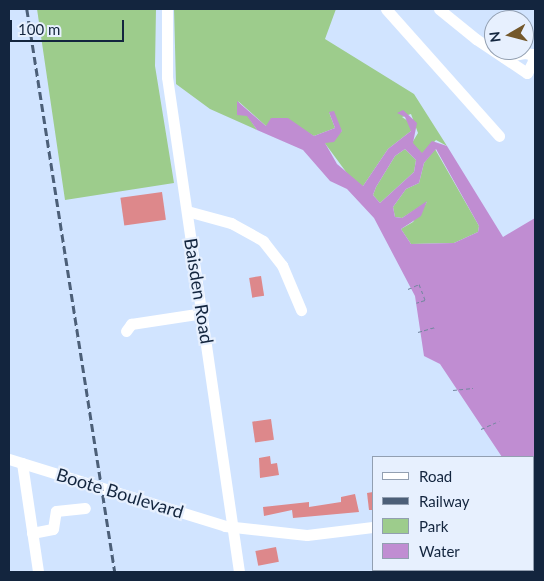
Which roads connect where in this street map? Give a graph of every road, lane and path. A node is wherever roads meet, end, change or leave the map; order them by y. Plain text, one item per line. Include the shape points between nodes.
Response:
1 (167, 9) edge
2 (386, 9) edge
3 (439, 9) edge
4 (484, 43) edge
5 (499, 136) dead end
6 (187, 211) junction
7 (408, 289) dead end
8 (416, 303) dead end
9 (301, 310) dead end
10 (203, 313) junction
11 (435, 327) dead end
12 (126, 331) dead end
13 (418, 332) dead end
14 (473, 388) dead end
15 (452, 390) dead end
16 (499, 420) dead end
17 (481, 429) dead end
18 (9, 459) edge
19 (22, 463) junction
20 (85, 508) dead end
21 (372, 526) edge
22 (232, 527) junction
23 (32, 533) junction
24 (38, 572) edge
25 (239, 572) edge

1 - 6 street, Baisden Road via 165,60
2 - 5 street
3 - 4 street
6 - 9 street via 231,223 263,241 282,265
6 - 10 street, Baisden Road
7 - 8 path via 419,284 425,300
10 - 12 street via 131,324
10 - 22 street, Baisden Road
11 - 13 path
14 - 15 path
16 - 17 path
18 - 19 street, Boote Boulevard
19 - 22 street, Boote Boulevard
19 - 23 street
20 - 23 street via 56,511 53,528
21 - 22 street, Boote Boulevard via 307,535
22 - 25 street, Baisden Road
23 - 24 street

